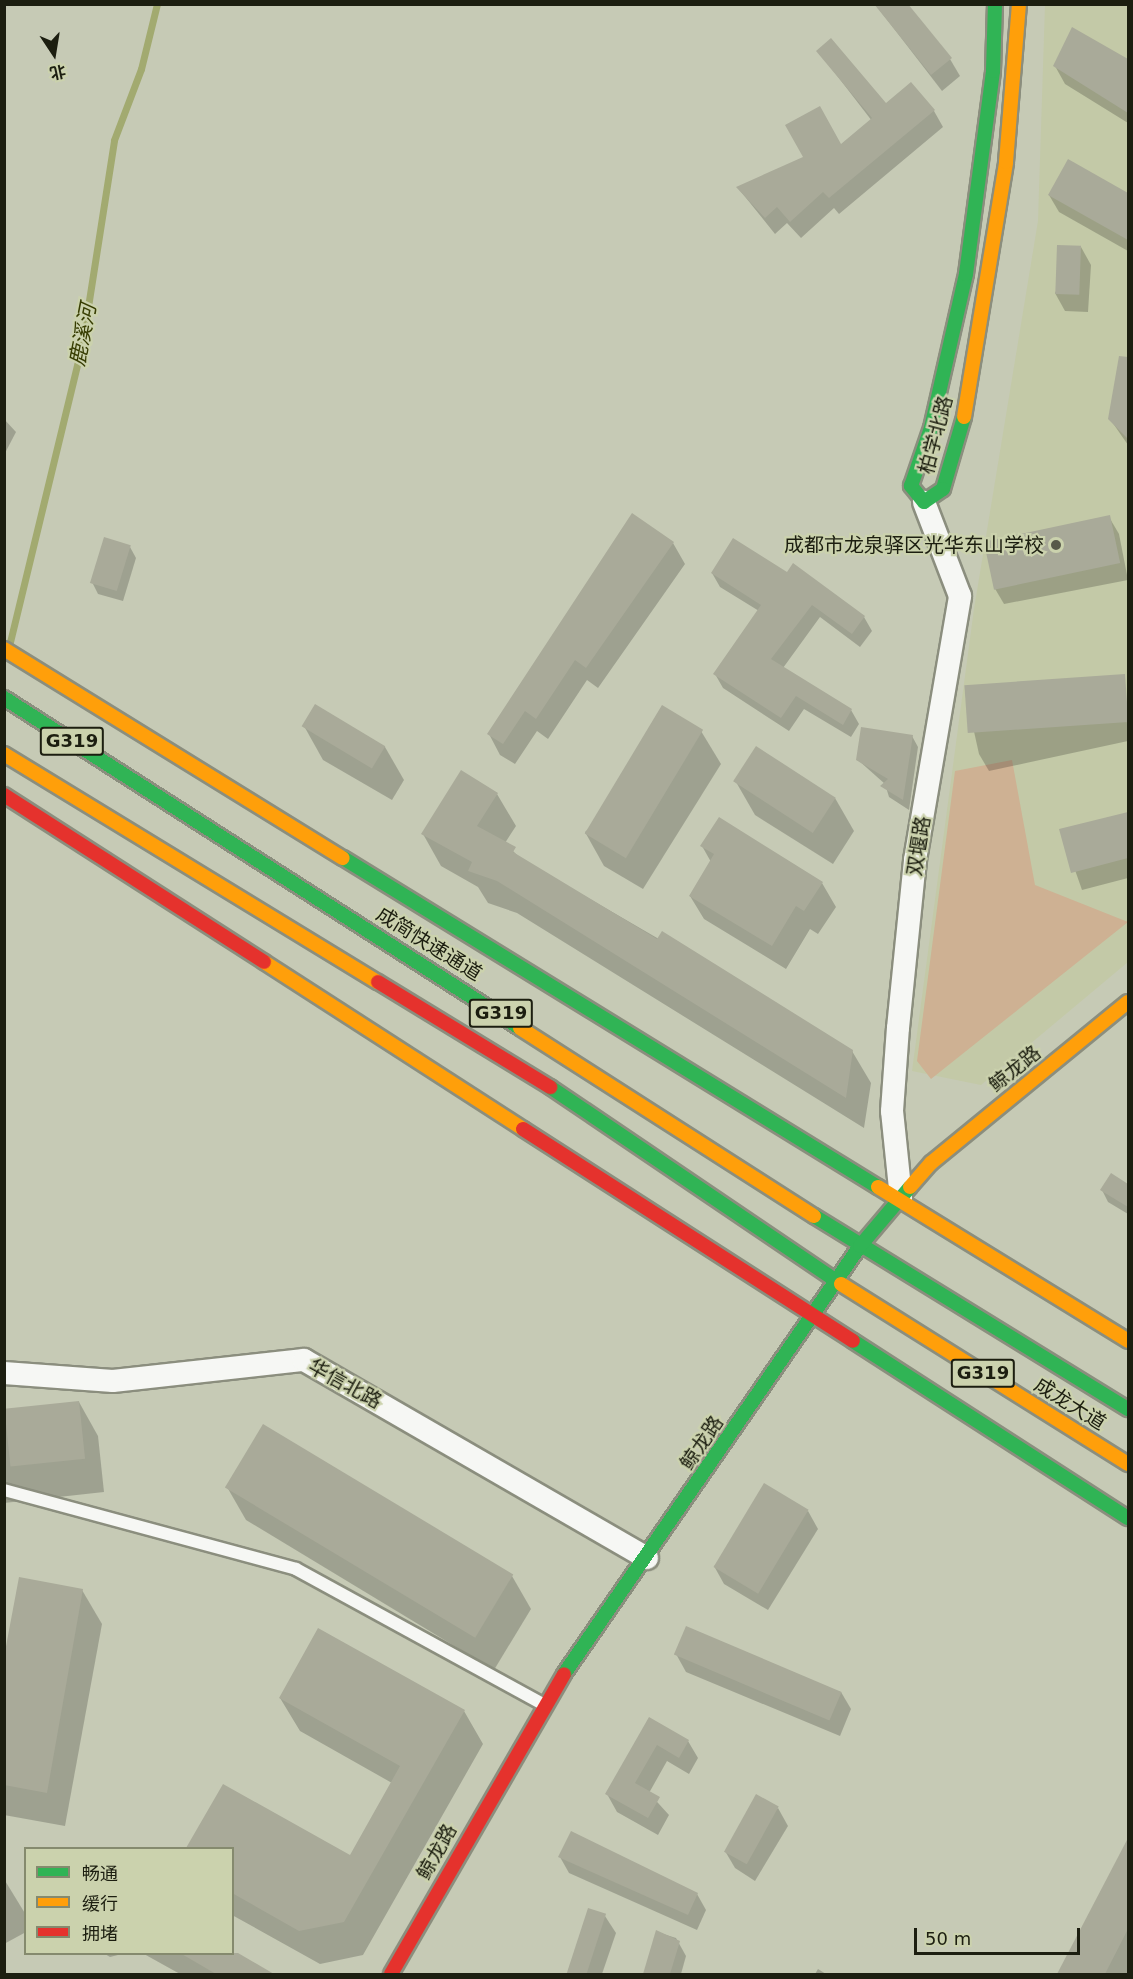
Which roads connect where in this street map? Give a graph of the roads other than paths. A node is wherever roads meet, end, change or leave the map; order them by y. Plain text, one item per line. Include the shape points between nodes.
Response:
1 (995, 4) edge
2 (1019, 4) edge
3 (924, 502) junction
4 (4, 649) edge
5 (4, 698) edge
6 (4, 754) edge
7 (4, 795) edge
8 (1128, 1002) edge
9 (901, 1198) junction
10 (860, 1246) junction
11 (837, 1282) junction
12 (812, 1315) junction
13 (1128, 1341) edge
14 (4, 1373) edge
15 (1128, 1409) edge
16 (1128, 1464) edge
17 (4, 1490) edge
18 (1128, 1518) edge
19 (647, 1558) junction
20 (543, 1704) junction
21 (391, 1974) edge

1 - 3 main road, 柏学北路 via 993,71 966,274 931,428 911,486
2 - 3 main road, 柏学北路 via 1006,162 964,415 943,489
3 - 9 street, 双堰路 via 960,596 915,860 899,1017 892,1111
4 - 9 main road
5 - 10 main road, 成简快速通道 / G319
6 - 11 main road, G319 via 118,828 614,1126
7 - 12 main road
8 - 9 main road, 鲸龙路 via 931,1163
9 - 10 main road, 鲸龙路
9 - 13 main road
10 - 11 main road, 鲸龙路
10 - 15 main road, 成龙大道 / G319
11 - 12 main road, 鲸龙路
11 - 16 main road, 成龙大道 / G319
12 - 18 main road
12 - 19 main road, 鲸龙路
14 - 19 street, 华信北路 via 113,1381 304,1360
17 - 20 lane via 296,1569
19 - 20 main road, 鲸龙路
20 - 21 main road, 鲸龙路

